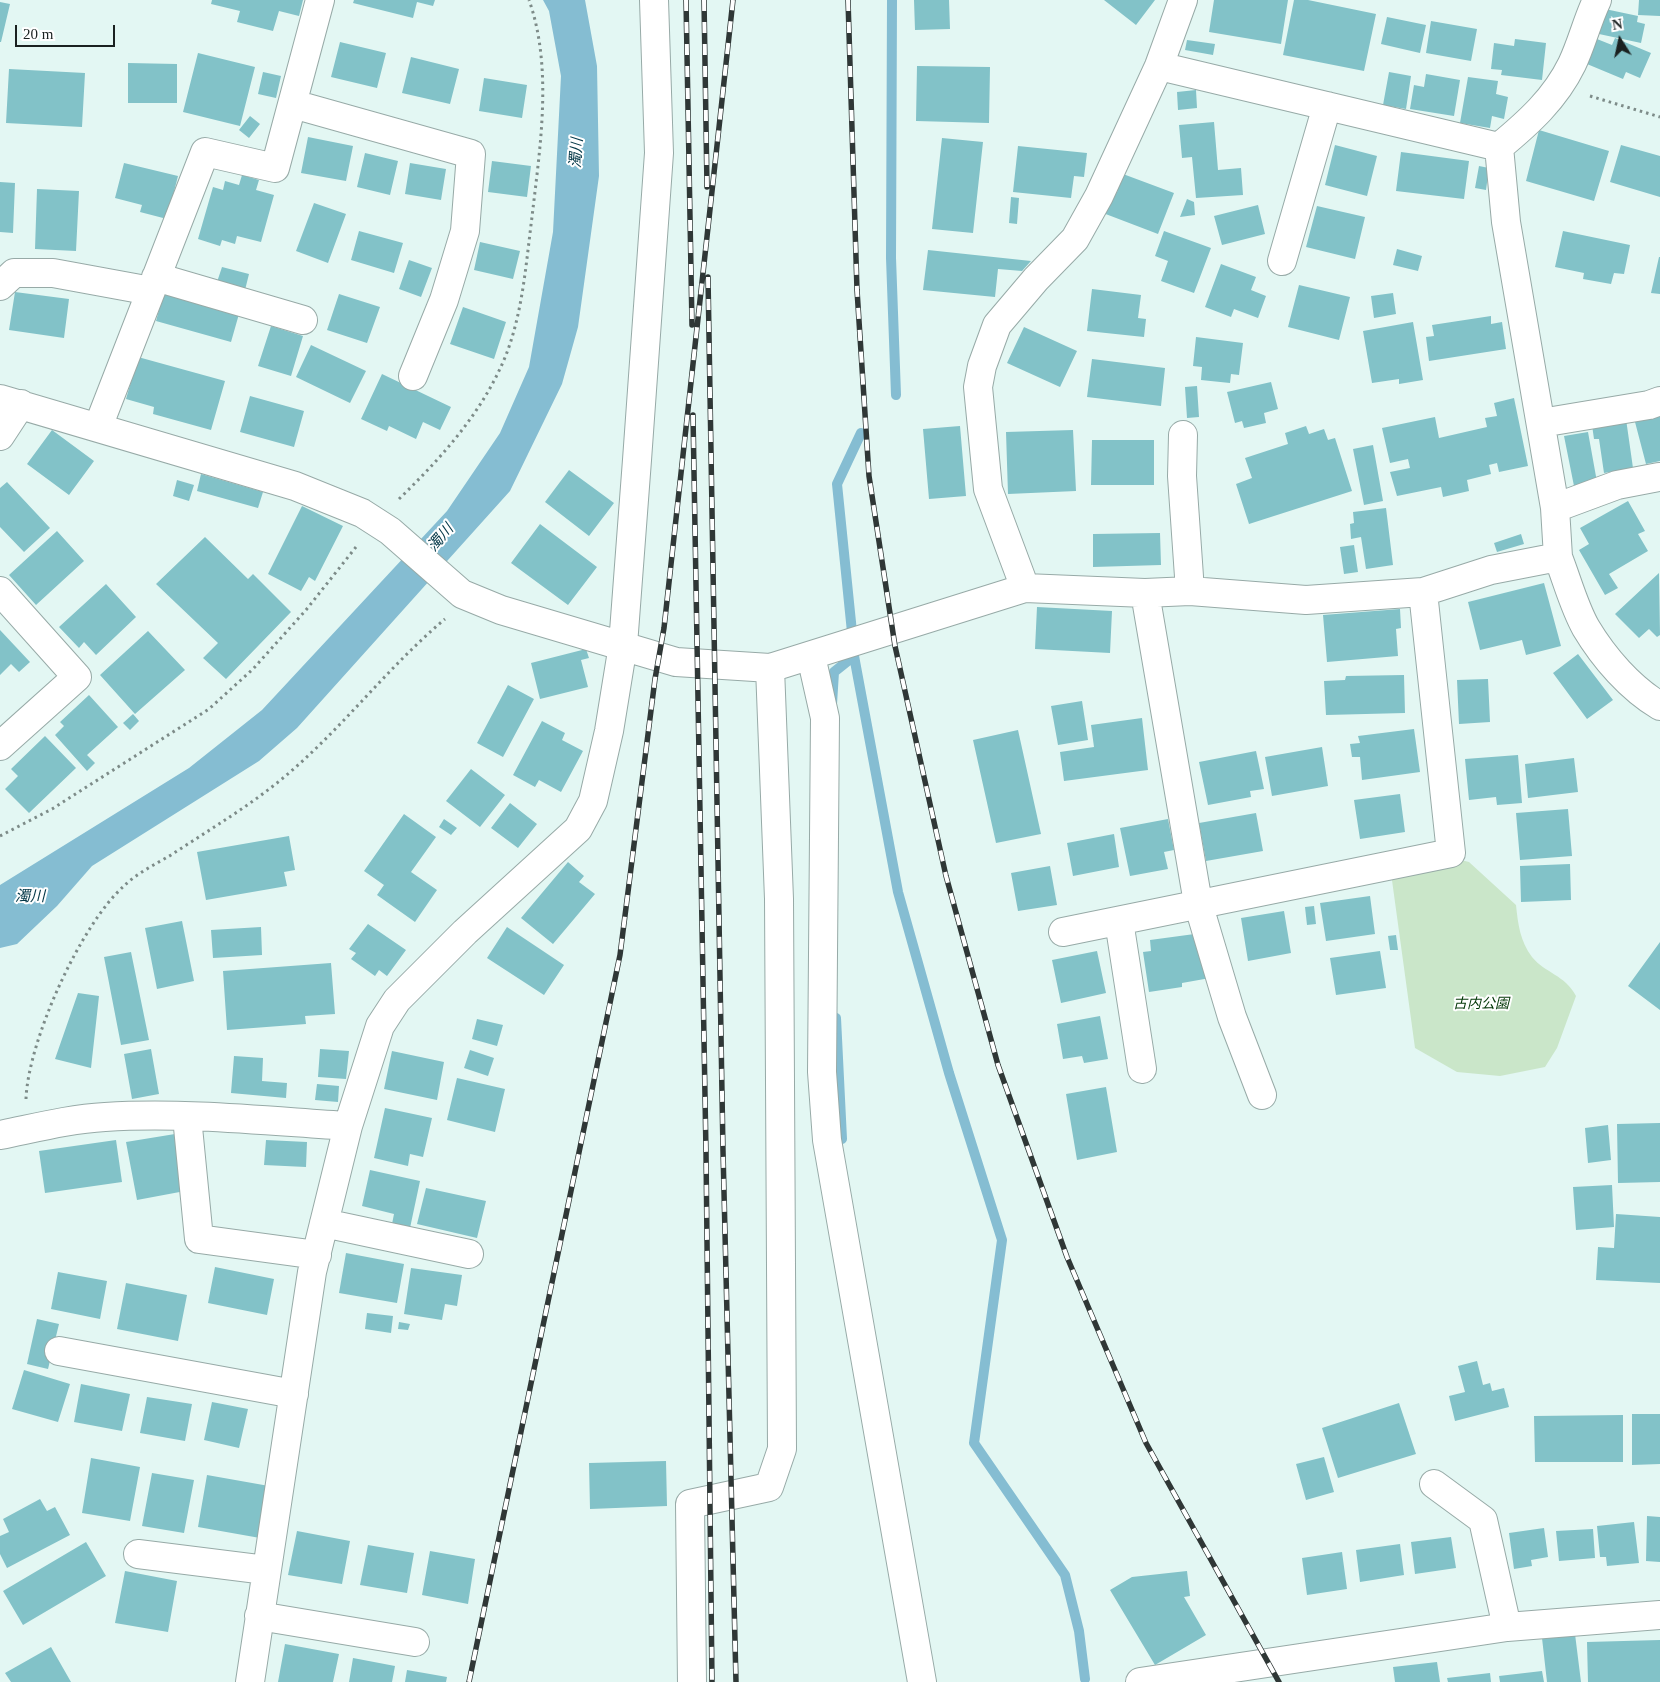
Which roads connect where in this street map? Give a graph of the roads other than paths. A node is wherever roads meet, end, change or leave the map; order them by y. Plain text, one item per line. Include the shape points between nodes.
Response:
1 (320, 0) edge
2 (654, 0) edge
3 (1183, 0) edge
4 (1598, 0) edge
5 (1159, 66) junction
6 (292, 104) junction
7 (1327, 106) junction
8 (1499, 148) junction
9 (1282, 261) dead end
10 (154, 284) junction
11 (0, 286) edge
12 (303, 320) dead end
13 (413, 376) dead end
14 (10, 401) edge
15 (1660, 401) edge
16 (1541, 423) junction
17 (98, 427) junction
18 (1183, 435) dead end
19 (0, 436) edge
20 (1659, 477) edge
21 (1556, 508) junction
22 (1558, 557) junction
23 (1025, 588) junction
24 (0, 591) edge
25 (1190, 591) junction
26 (1423, 592) junction
27 (1145, 593) junction
28 (622, 645) junction
29 (811, 656) junction
30 (770, 668) junction
31 (1660, 706) edge
32 (0, 746) edge
33 (1198, 903) junction
34 (1119, 921) junction
35 (1063, 932) dead end
36 (1142, 1069) dead end
37 (1262, 1095) dead end
38 (187, 1117) junction
39 (348, 1126) junction
40 (12, 1132) edge
41 (324, 1223) junction
42 (469, 1254) dead end
43 (316, 1255) junction
44 (59, 1352) dead end
45 (294, 1394) junction
46 (1434, 1484) dead end
47 (138, 1554) dead end
48 (266, 1570) junction
49 (1660, 1615) edge
50 (259, 1616) junction
51 (1507, 1627) junction
52 (415, 1642) dead end
53 (250, 1682) edge
54 (692, 1682) edge
55 (922, 1682) edge
56 (1140, 1682) edge
57 (1144, 1682) edge

1 - 6 street
2 - 28 street via 659,153
3 - 5 street
4 - 8 street via 1571,65 1548,102
5 - 7 street
5 - 23 street via 1099,196 1075,239 997,325 982,366 978,387 988,489
6 - 10 street via 276,168 205,152
6 - 13 street via 471,154 465,231 444,300
7 - 8 street
7 - 9 street
8 - 16 street via 1506,222
10 - 11 street via 53,273 14,274
10 - 12 street
10 - 17 street
14 - 17 street
14 - 19 street
15 - 16 street
16 - 21 street
17 - 28 street via 295,486 362,513 465,595 501,610
18 - 25 street via 1182,476
20 - 21 street via 1617,485
21 - 22 street
22 - 26 street via 1491,570
22 - 31 street via 1586,627 1612,664
23 - 27 street
23 - 29 street
24 - 32 street via 78,676
25 - 26 street via 1306,600
25 - 27 street
26 - 33 street via 1451,853
27 - 33 street
28 - 30 street via 676,662
28 - 39 street via 594,801 578,829 465,932 397,1000 380,1026
29 - 30 street
29 - 55 street via 825,718 822,1072 827,1140
30 - 54 street via 779,899 782,1449 769,1487 690,1504
33 - 34 street
33 - 37 street via 1232,1017
34 - 35 street
34 - 36 street
38 - 39 street
38 - 40 street via 106,1117
38 - 43 street via 199,1239
39 - 41 street
41 - 42 street
41 - 43 street
43 - 45 street
44 - 45 street
45 - 48 street
46 - 51 street via 1484,1520
47 - 48 street
48 - 50 street
49 - 51 street
50 - 52 street
50 - 53 street
51 - 57 street
56 - 57 street

